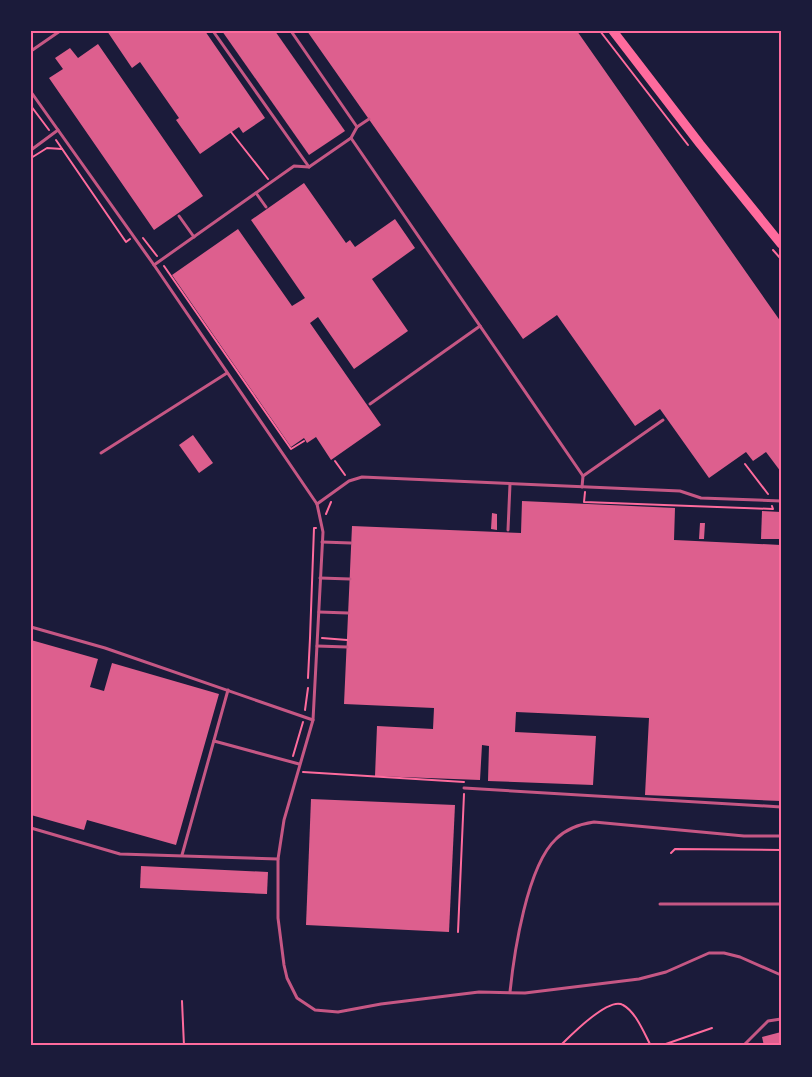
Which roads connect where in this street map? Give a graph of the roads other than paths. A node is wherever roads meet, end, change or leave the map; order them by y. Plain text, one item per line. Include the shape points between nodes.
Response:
1 (60, 31) edge
2 (213, 31) edge
3 (291, 31) edge
4 (613, 31) edge
5 (31, 51) edge
6 (31, 92) edge
7 (368, 118) dead end
8 (357, 127) junction
9 (58, 130) junction
10 (351, 138) junction
11 (31, 150) edge
12 (310, 168) junction
13 (256, 193) junction
14 (266, 207) dead end
15 (179, 216) dead end
16 (194, 237) junction
17 (781, 244) edge
18 (154, 265) junction
19 (480, 326) junction
20 (227, 373) junction
21 (370, 404) dead end
22 (663, 420) dead end
23 (101, 452) dead end
24 (582, 476) junction
25 (510, 484) junction
26 (584, 487) junction
27 (781, 502) edge
28 (317, 504) junction
29 (508, 530) dead end
30 (322, 542) junction
31 (351, 543) dead end
32 (320, 578) junction
33 (350, 579) dead end
34 (319, 612) junction
35 (348, 612) dead end
36 (31, 627) edge
37 (317, 646) junction
38 (347, 647) dead end
39 (228, 690) junction
40 (313, 720) junction
41 (214, 741) junction
42 (299, 764) junction
43 (464, 788) road end
44 (781, 807) edge
45 (31, 828) edge
46 (781, 836) edge
47 (182, 855) junction
48 (278, 859) junction
49 (660, 904) dead end
50 (781, 904) edge
51 (781, 975) edge
52 (510, 992) junction
53 (781, 1019) edge
54 (744, 1046) edge

1 - 5 lane
2 - 12 lane
3 - 8 lane
4 - 17 main road
6 - 9 lane
7 - 8 lane
8 - 10 lane
9 - 11 lane
9 - 18 lane
10 - 12 lane
10 - 19 lane
12 - 13 lane via 294,166
13 - 14 lane
13 - 16 lane
15 - 16 lane
16 - 18 lane
18 - 20 lane
19 - 21 lane
19 - 24 lane
20 - 23 lane
20 - 28 lane
22 - 24 lane
24 - 26 lane
25 - 26 lane
25 - 28 lane via 362,477 349,481
25 - 29 lane
26 - 27 lane via 680,490 701,498
28 - 30 lane
30 - 31 lane
30 - 32 lane
32 - 33 lane
32 - 34 lane
34 - 35 lane
34 - 37 lane
36 - 39 lane via 105,648
37 - 38 lane
37 - 40 lane
39 - 40 lane
39 - 41 lane
40 - 42 lane
41 - 42 lane
41 - 47 lane
42 - 48 lane via 284,820
43 - 44 lane
45 - 47 lane via 120,854
46 - 52 lane via 744,836 594,822 580,824 565,832 546,852 526,903 518,933
47 - 48 lane
48 - 52 lane via 278,918 284,965 292,990 305,1005 321,1012 338,1012 479,992
49 - 50 lane
51 - 52 lane via 724,952 710,953 666,972 639,979 526,993
53 - 54 lane via 768,1021

